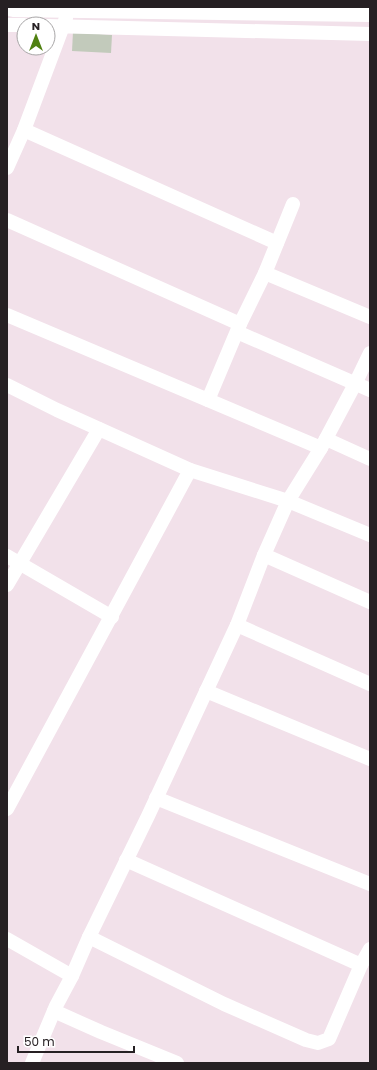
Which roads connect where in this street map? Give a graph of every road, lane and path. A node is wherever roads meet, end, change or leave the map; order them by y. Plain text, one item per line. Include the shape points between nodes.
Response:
1 (13, 7) edge
2 (370, 12) edge
3 (66, 17) junction
4 (56, 22) edge
5 (370, 34) edge
6 (24, 130) junction
7 (7, 168) edge
8 (293, 204) dead end
9 (7, 220) edge
10 (277, 243) junction
11 (265, 273) junction
12 (7, 315) edge
13 (370, 317) edge
14 (238, 328) junction
15 (370, 353) edge
16 (355, 384) junction
17 (7, 385) edge
18 (370, 390) edge
19 (208, 400) junction
20 (99, 429) junction
21 (323, 443) junction
22 (370, 459) edge
23 (190, 470) junction
24 (288, 502) junction
25 (370, 535) edge
26 (264, 555) junction
27 (7, 556) edge
28 (20, 564) junction
29 (7, 585) edge
30 (370, 602) edge
31 (112, 616) junction
32 (237, 625) junction
33 (370, 684) edge
34 (206, 691) junction
35 (370, 759) edge
36 (13, 784) edge
37 (156, 798) junction
38 (7, 809) edge
39 (126, 860) junction
40 (370, 884) edge
41 (89, 937) junction
42 (7, 939) edge
43 (370, 949) edge
44 (361, 965) junction
45 (72, 976) junction
46 (54, 1011) junction
47 (32, 1063) edge
48 (177, 1063) edge

1 - 3 street
2 - 3 street
3 - 4 street
3 - 5 street
3 - 6 street
6 - 7 street
6 - 10 street
8 - 10 street
9 - 14 street
10 - 11 street
11 - 13 street
11 - 14 street
12 - 19 street
14 - 16 street
14 - 19 street
15 - 16 street
16 - 18 street
16 - 21 street
17 - 20 street
19 - 21 street
20 - 23 street
20 - 28 street
21 - 22 street
21 - 24 street
23 - 24 street
23 - 31 street
24 - 25 street
24 - 26 street
26 - 30 street
26 - 32 street
27 - 28 street
28 - 29 street
28 - 31 street
31 - 36 street
32 - 33 street
32 - 34 street
34 - 35 street
34 - 37 street
36 - 38 street
37 - 39 street
37 - 40 street
39 - 41 street
39 - 44 street
41 - 44 street via 224,1004 318,1043 329,1039
41 - 45 street
42 - 45 street
43 - 44 street
45 - 46 street
46 - 47 street
46 - 48 street

